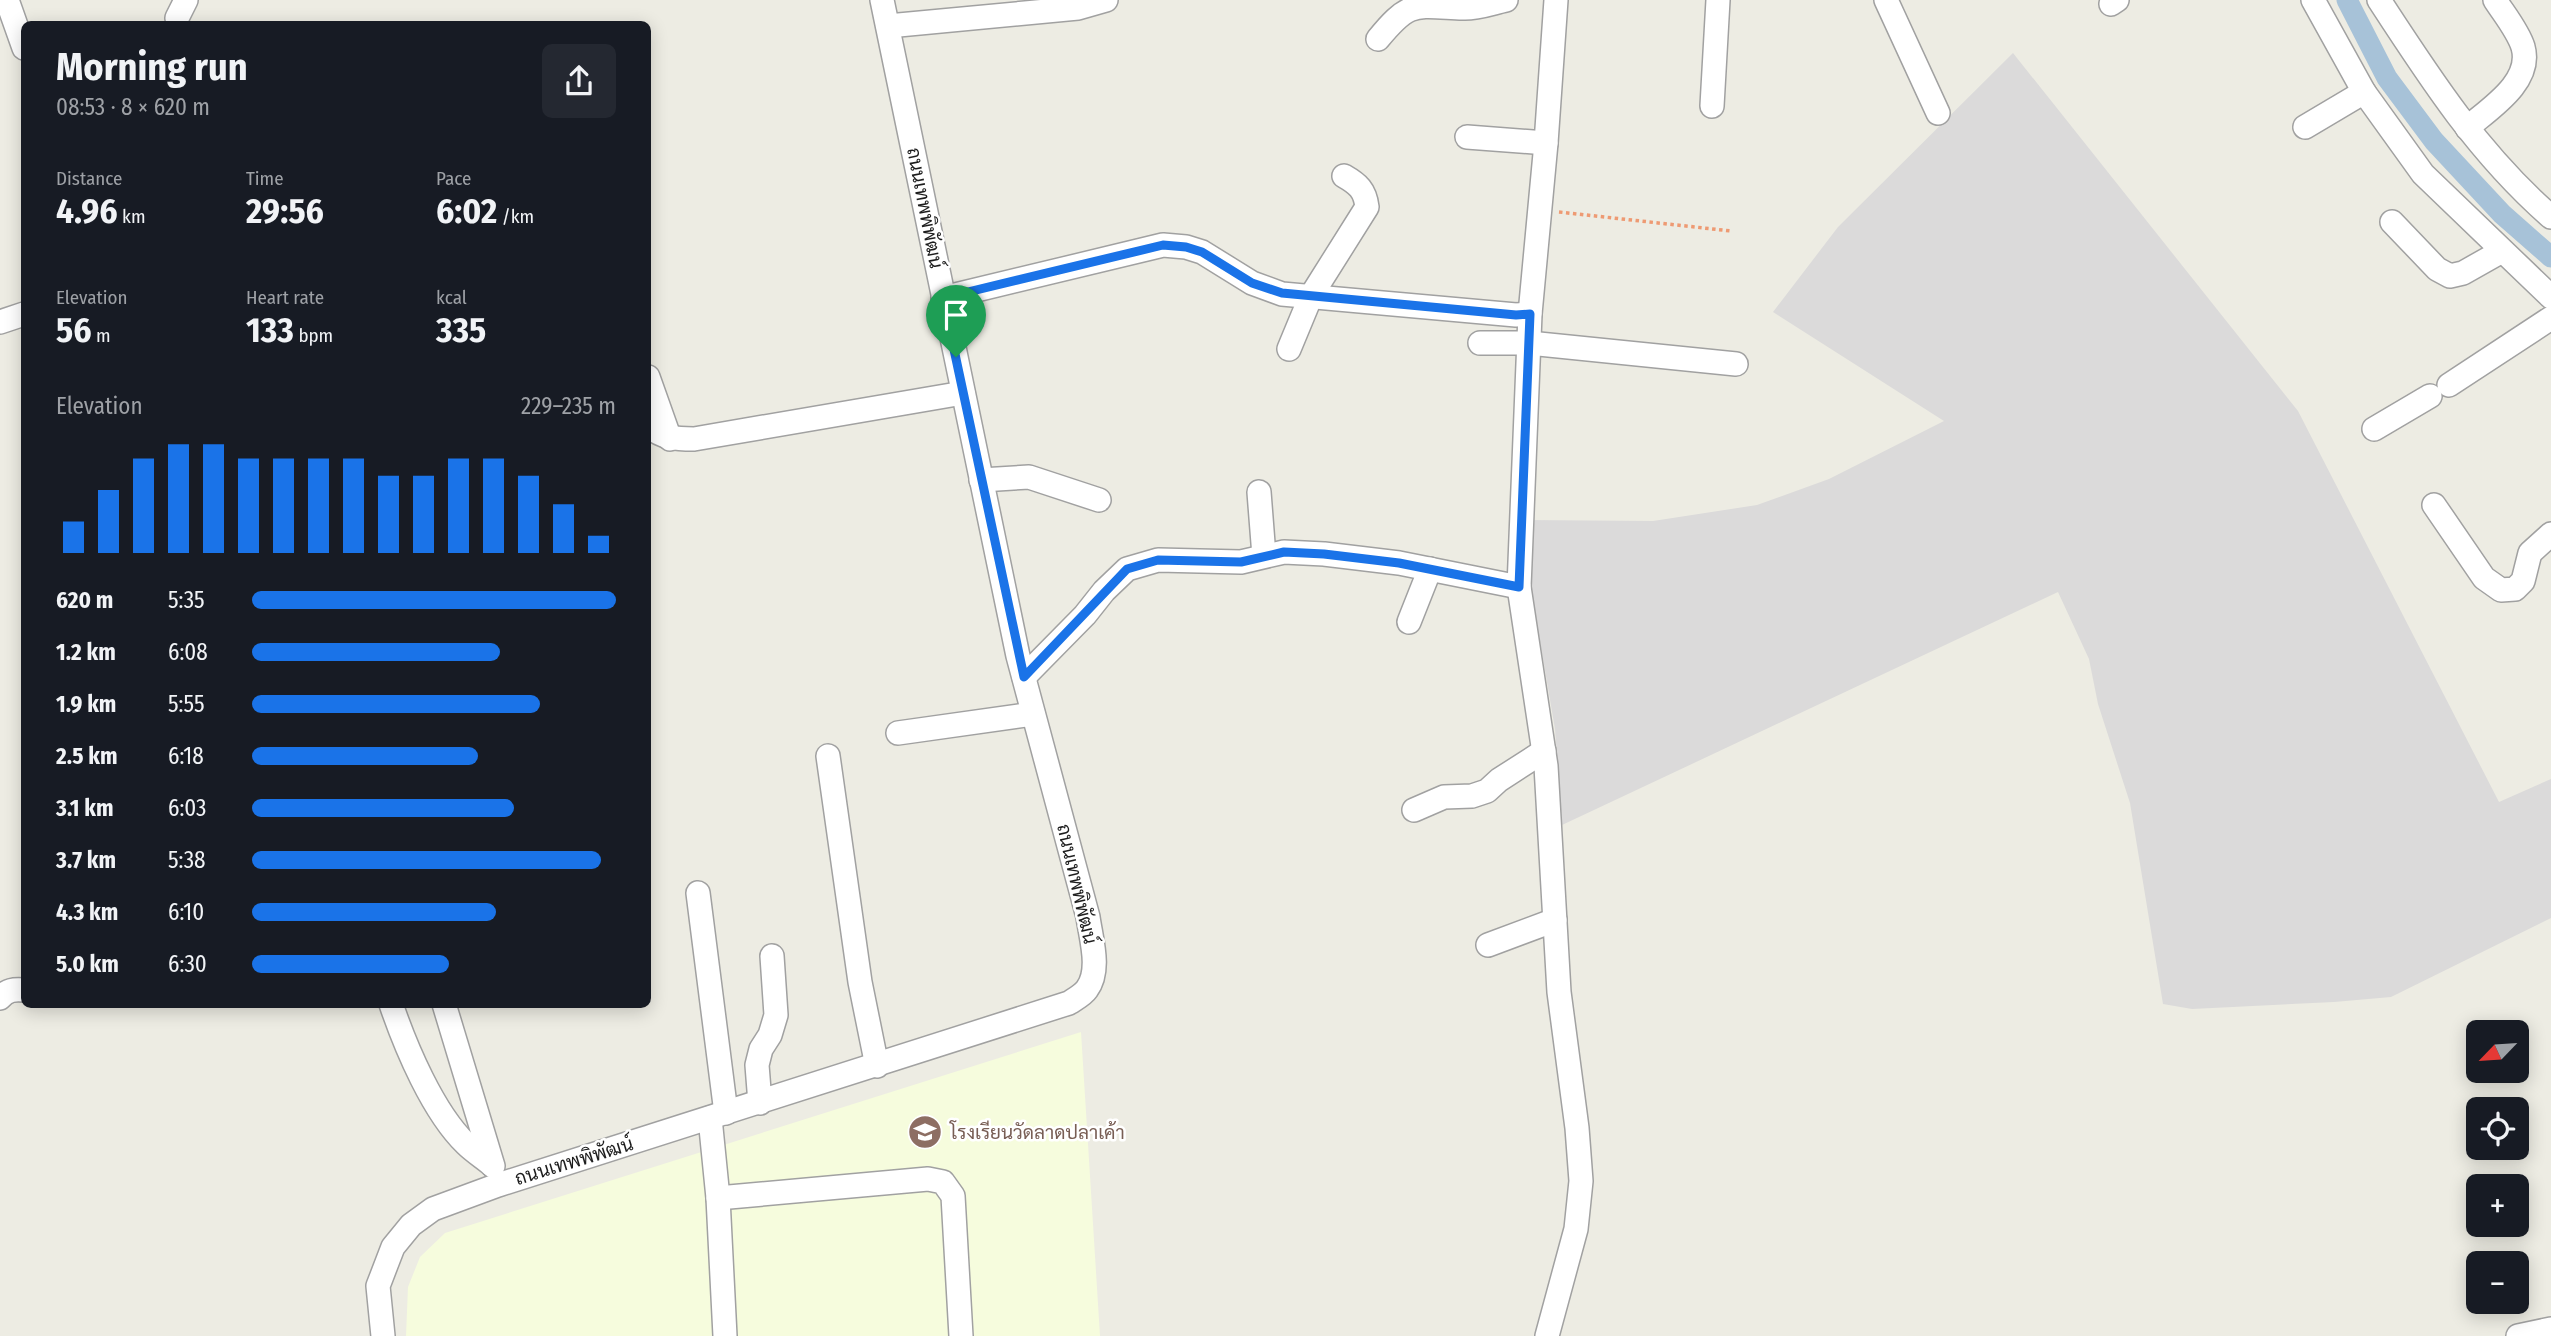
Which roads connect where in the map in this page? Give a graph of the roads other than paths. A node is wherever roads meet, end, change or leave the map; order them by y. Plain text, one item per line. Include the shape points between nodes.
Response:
1 (7, 0) edge
2 (882, 0) edge
3 (1105, 0) edge
4 (1506, 0) edge
5 (1556, 0) edge
6 (1718, 0) edge
7 (1886, 0) edge
8 (2313, 0) edge
9 (2379, 0) edge
10 (2495, 0) edge
11 (888, 26) junction
12 (1378, 39) dead end
13 (21, 40) edge
14 (2364, 92) junction
15 (1712, 106) dead end
16 (1938, 113) dead end
17 (2305, 127) dead end
18 (2467, 128) junction
19 (1468, 137) dead end
20 (1546, 144) junction
21 (1345, 176) dead end
22 (2551, 217) edge
23 (2392, 222) dead end
24 (2502, 251) junction
25 (1311, 296) junction
26 (2551, 297) edge
27 (943, 298) junction
28 (1530, 314) junction
29 (21, 315) edge
30 (2551, 318) edge
31 (0, 323) edge
32 (1480, 343) dead end
33 (1529, 343) junction
34 (1289, 349) dead end
35 (1736, 364) dead end
36 (651, 385) edge
37 (963, 393) junction
38 (651, 429) edge
39 (2374, 429) dead end
40 (670, 439) junction
41 (981, 480) junction
42 (1259, 492) dead end
43 (1099, 500) dead end
44 (2434, 505) dead end
45 (2551, 534) edge
46 (1264, 556) junction
47 (1430, 569) junction
48 (1519, 587) junction
49 (1409, 622) dead end
50 (1024, 677) junction
51 (1033, 714) junction
52 (898, 733) dead end
53 (1544, 751) junction
54 (828, 756) dead end
55 (1414, 810) dead end
56 (698, 893) dead end
57 (1555, 920) junction
58 (1488, 945) dead end
59 (772, 956) dead end
60 (21, 990) edge
61 (0, 998) edge
62 (392, 1008) edge
63 (445, 1008) edge
64 (877, 1066) junction
65 (760, 1103) junction
66 (718, 1116) junction
67 (495, 1175) junction
68 (718, 1198) junction
69 (2551, 1329) edge
70 (383, 1336) edge
71 (725, 1336) edge
72 (961, 1336) edge
73 (1547, 1336) edge
74 (2518, 1336) edge

1 - 13 street
2 - 11 street, ถนนเทพพิพัฒน์
3 - 11 street via 1078,8
4 - 12 street via 1466,9 1409,8 1396,15
5 - 20 street
6 - 15 street
7 - 16 street
8 - 14 street
9 - 18 street
10 - 18 street via 2523,47 2524,59 2510,91
11 - 27 street, ถนนเทพพิพัฒน์
14 - 17 street
14 - 24 street via 2423,174
18 - 22 street via 2524,194
19 - 20 street
20 - 28 street
21 - 25 street via 1366,195 1367,207
23 - 24 street via 2437,269 2450,276
24 - 26 street
25 - 27 street via 1272,290 1202,252 1163,245
25 - 28 street
25 - 34 street
27 - 37 street, ถนนเทพพิพัฒน์
28 - 33 street
29 - 31 street
30 - 39 street
32 - 33 street
33 - 35 street
33 - 48 street
36 - 40 street
37 - 40 street via 694,439
37 - 41 street, ถนนเทพพิพัฒน์
38 - 40 street
41 - 43 street via 1029,477
41 - 50 street, ถนนเทพพิพัฒน์
42 - 46 street
44 - 45 street via 2484,578 2501,590 2515,589 2523,581 2530,553
46 - 47 street via 1324,554
46 - 50 street via 1241,562 1158,560 1127,569
47 - 48 street
47 - 49 street
48 - 53 street
50 - 51 street, ถนนเทพพิพัฒน์
51 - 52 street
51 - 64 street, ถนนเทพพิพัฒน์ via 1087,917 1093,977 1086,991 1069,1003
53 - 55 street via 1488,791 1444,797
53 - 57 street
54 - 64 street via 860,982
56 - 66 street
57 - 58 street
57 - 73 street via 1581,1181 1576,1229
59 - 65 street via 776,1015 757,1065
60 - 61 street
62 - 67 street via 404,1042 448,1122
63 - 67 street
64 - 65 street, ถนนเทพพิพัฒน์
65 - 66 street, ถนนเทพพิพัฒน์
66 - 67 street, ถนนเทพพิพัฒน์
66 - 68 street
67 - 70 street, ถนนเทพพิพัฒน์ via 433,1209 393,1247 377,1286
68 - 71 street
68 - 72 street via 928,1179 943,1182 953,1196
69 - 74 street

